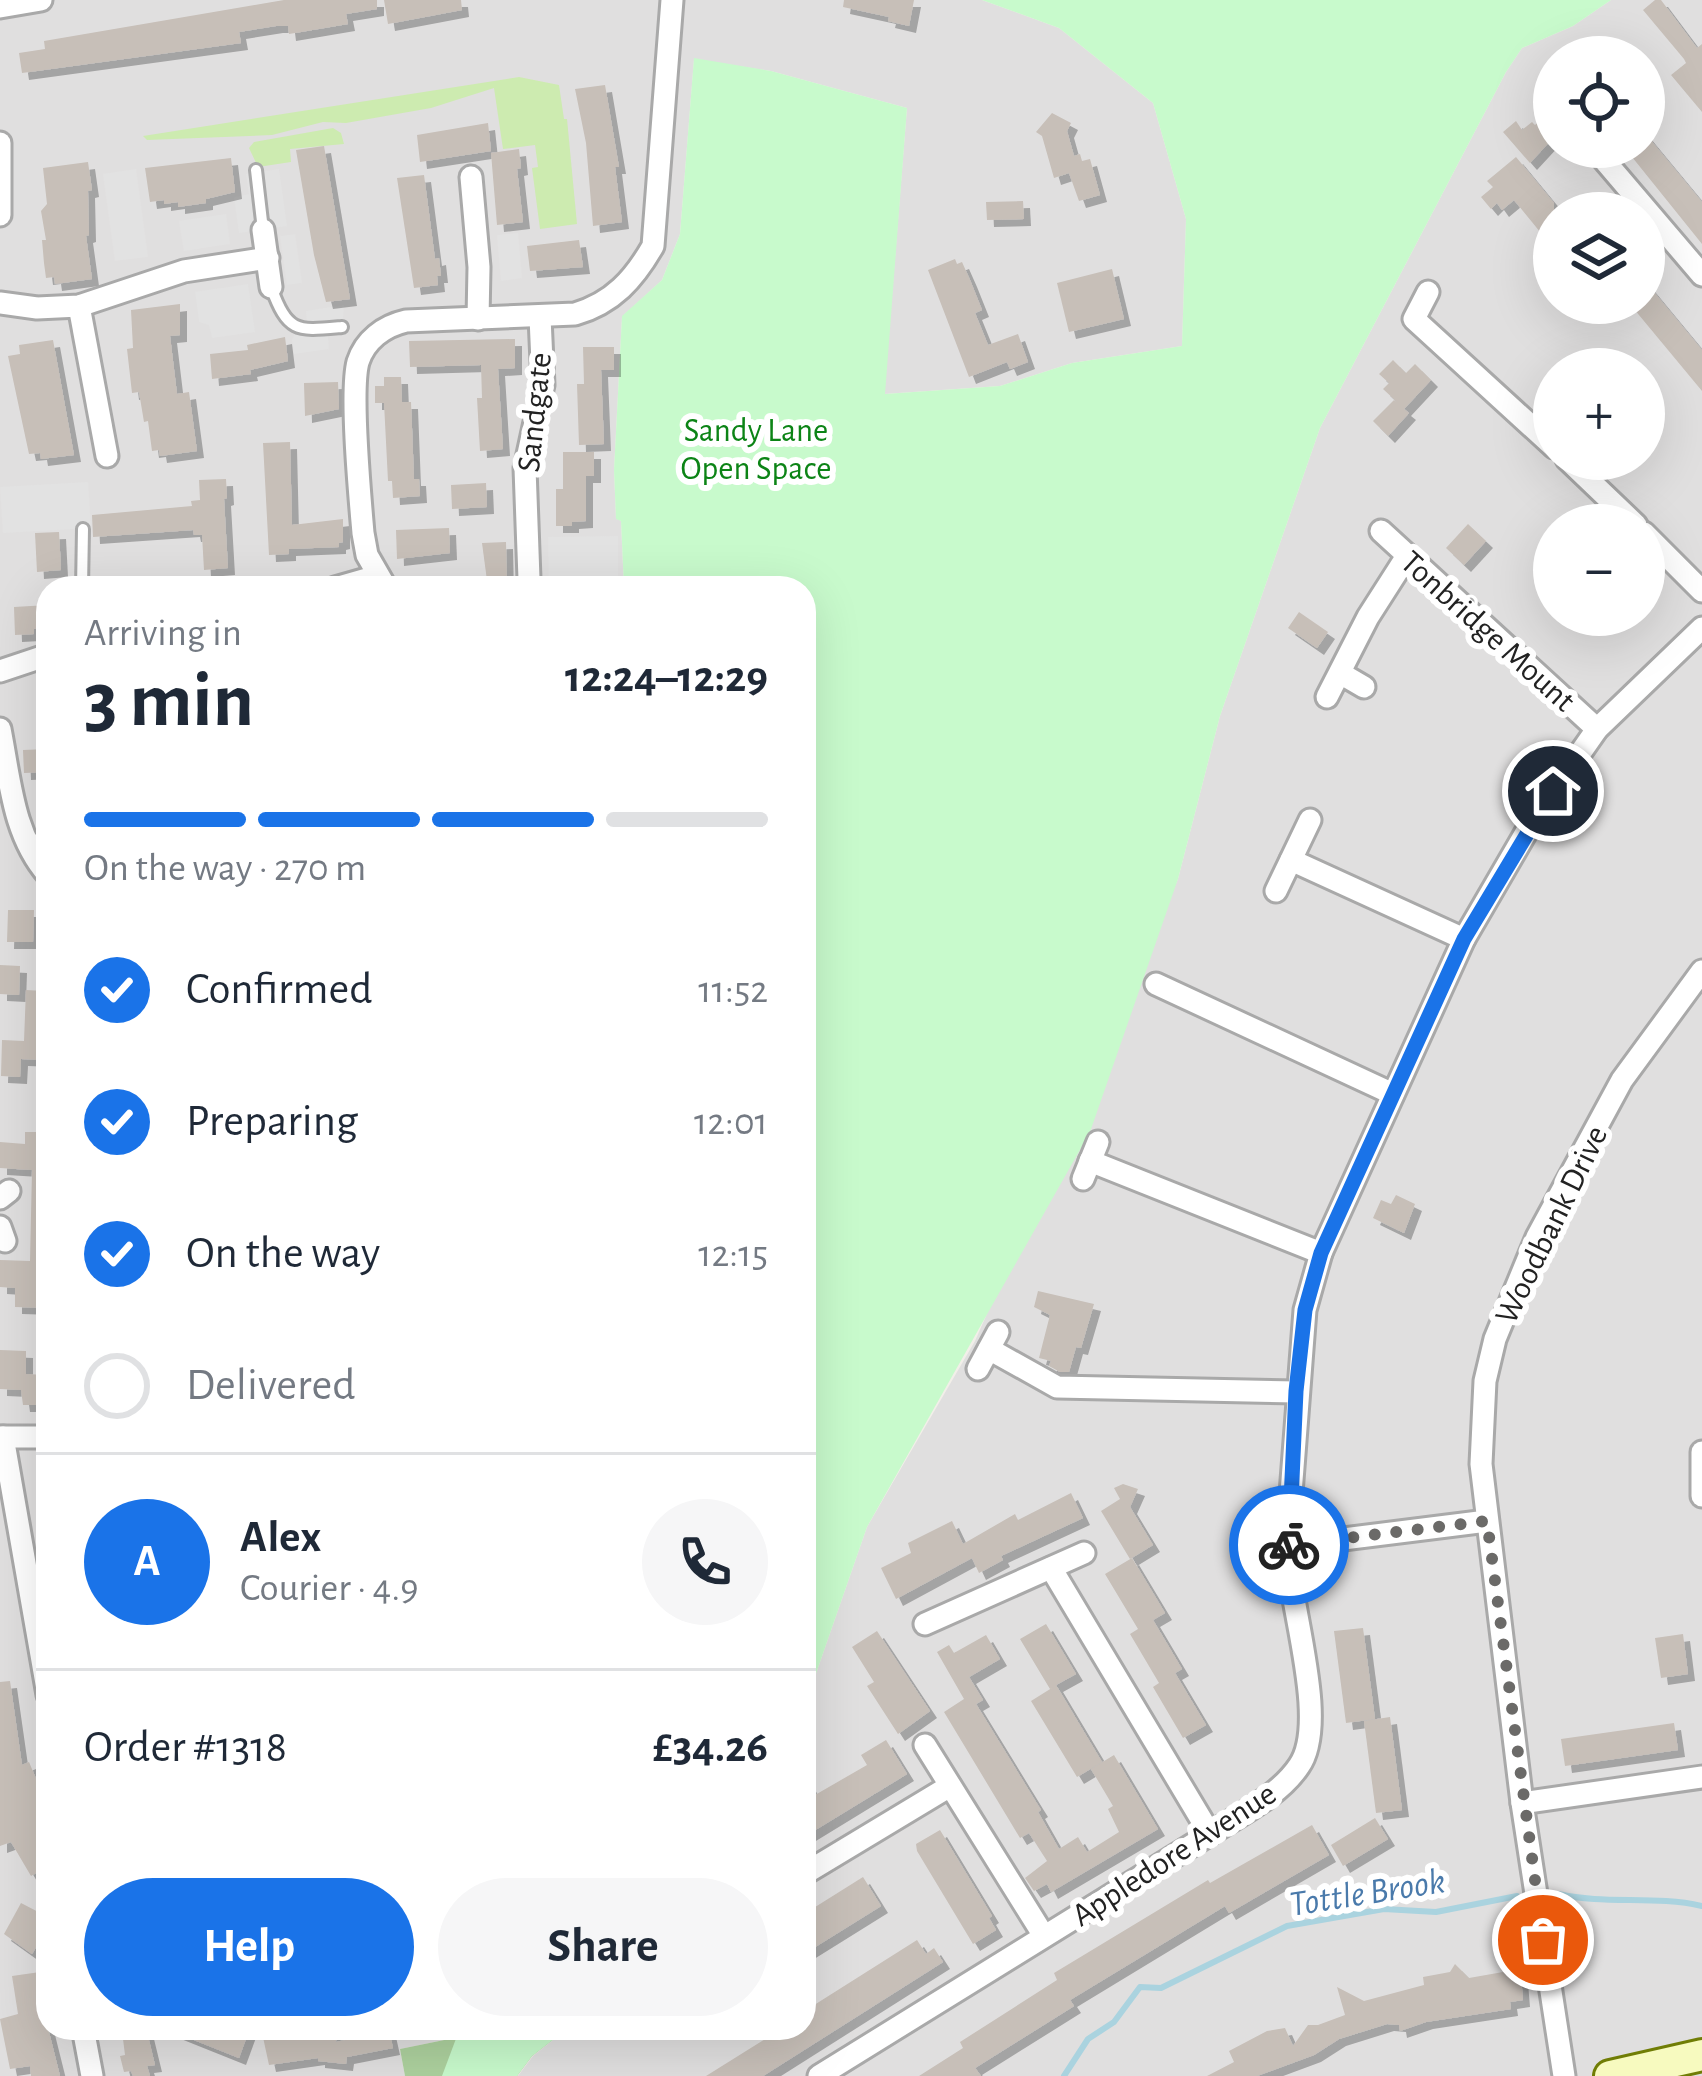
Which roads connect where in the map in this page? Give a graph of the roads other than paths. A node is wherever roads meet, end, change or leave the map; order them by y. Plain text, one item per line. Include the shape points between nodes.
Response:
1 (41, 0) edge
2 (672, 0) edge
3 (0, 7) edge
4 (0, 143) edge
5 (1611, 168) edge
6 (256, 170) dead end
7 (472, 177) dead end
8 (1632, 192) edge
9 (0, 215) edge
10 (263, 230) joint
11 (1665, 231) edge
12 (268, 258) junction
13 (1702, 275) edge
14 (272, 286) joint
15 (1428, 292) dead end
16 (0, 303) edge
17 (79, 306) junction
18 (540, 317) junction
19 (478, 319) junction
20 (342, 327) dead end
21 (1533, 428) edge
22 (107, 456) dead end
23 (1589, 480) edge
24 (1614, 504) edge
25 (83, 529) dead end
26 (1381, 531) dead end
27 (1665, 554) edge
28 (1407, 556) junction
29 (82, 576) edge
30 (379, 576) edge
31 (529, 576) edge
32 (1702, 591) edge
33 (1702, 628) edge
34 (36, 659) edge
35 (0, 671) edge
36 (1340, 673) junction
37 (1364, 687) dead end
38 (1328, 698) dead end
39 (0, 729) edge
40 (1597, 729) junction
41 (1310, 820) dead end
42 (36, 837) edge
43 (1291, 860) junction
44 (1276, 891) dead end
45 (1464, 939) junction
46 (1702, 971) edge
47 (1156, 985) dead end
48 (1394, 1094) junction
49 (1091, 1161) dead end
50 (1321, 1253) junction
51 (988, 1350) dead end
52 (1296, 1391) junction
53 (2, 1437) edge
54 (36, 1437) edge
55 (1702, 1452) edge
56 (1702, 1496) edge
57 (1487, 1521) junction
58 (1287, 1546) junction
59 (1084, 1553) dead end
60 (1051, 1568) junction
61 (925, 1624) dead end
62 (36, 1628) edge
63 (926, 1745) dead end
64 (1702, 1777) edge
65 (950, 1786) junction
66 (1522, 1803) junction
67 (1210, 1834) junction
68 (816, 1867) edge
69 (1044, 1936) junction
70 (891, 2032) junction
71 (85, 2040) edge
72 (904, 2052) dead end
73 (1702, 2055) edge
74 (92, 2076) edge
75 (819, 2076) edge
76 (1564, 2076) edge
77 (1610, 2076) edge

1 - 3 street
2 - 18 street via 653,246 610,299
4 - 9 street
5 - 8 street
6 - 10 lane
7 - 19 street
10 - 12 street
11 - 13 street
12 - 14 street
12 - 17 street via 184,271
14 - 20 lane via 287,323
15 - 21 street via 1414,320
16 - 17 street
17 - 22 street
18 - 19 street
18 - 31 street, Sandgate via 543,385 525,468
19 - 30 street via 396,323 375,336 358,363 363,533
23 - 24 street
25 - 29 lane
26 - 28 street, Tonbridge Mount
27 - 32 street
28 - 36 street
28 - 40 street, Tonbridge Mount
33 - 40 street, Appledore Avenue
34 - 35 street
36 - 37 street
36 - 38 street
39 - 42 street via 13,798
40 - 45 street, Appledore Avenue
41 - 43 street
43 - 44 street
43 - 45 street
45 - 48 street, Appledore Avenue
46 - 57 street, Woodbank Drive via 1622,1080 1513,1291 1480,1420
47 - 48 street
48 - 50 street, Appledore Avenue
49 - 50 street
50 - 52 street, Appledore Avenue
51 - 52 street via 1058,1387
52 - 58 street, Appledore Avenue
53 - 54 street
53 - 62 street
55 - 56 street
57 - 58 street
57 - 66 street, Woodbank Drive
58 - 67 street, Appledore Avenue via 1312,1716 1309,1744 1284,1783
59 - 60 street
60 - 61 street
60 - 67 street
63 - 65 street
64 - 66 street
65 - 68 street
65 - 69 street
66 - 76 street, Woodbank Drive
67 - 69 street, Appledore Avenue
69 - 70 street, Appledore Avenue
70 - 72 street
70 - 75 street, Appledore Avenue
71 - 74 street
73 - 77 street

